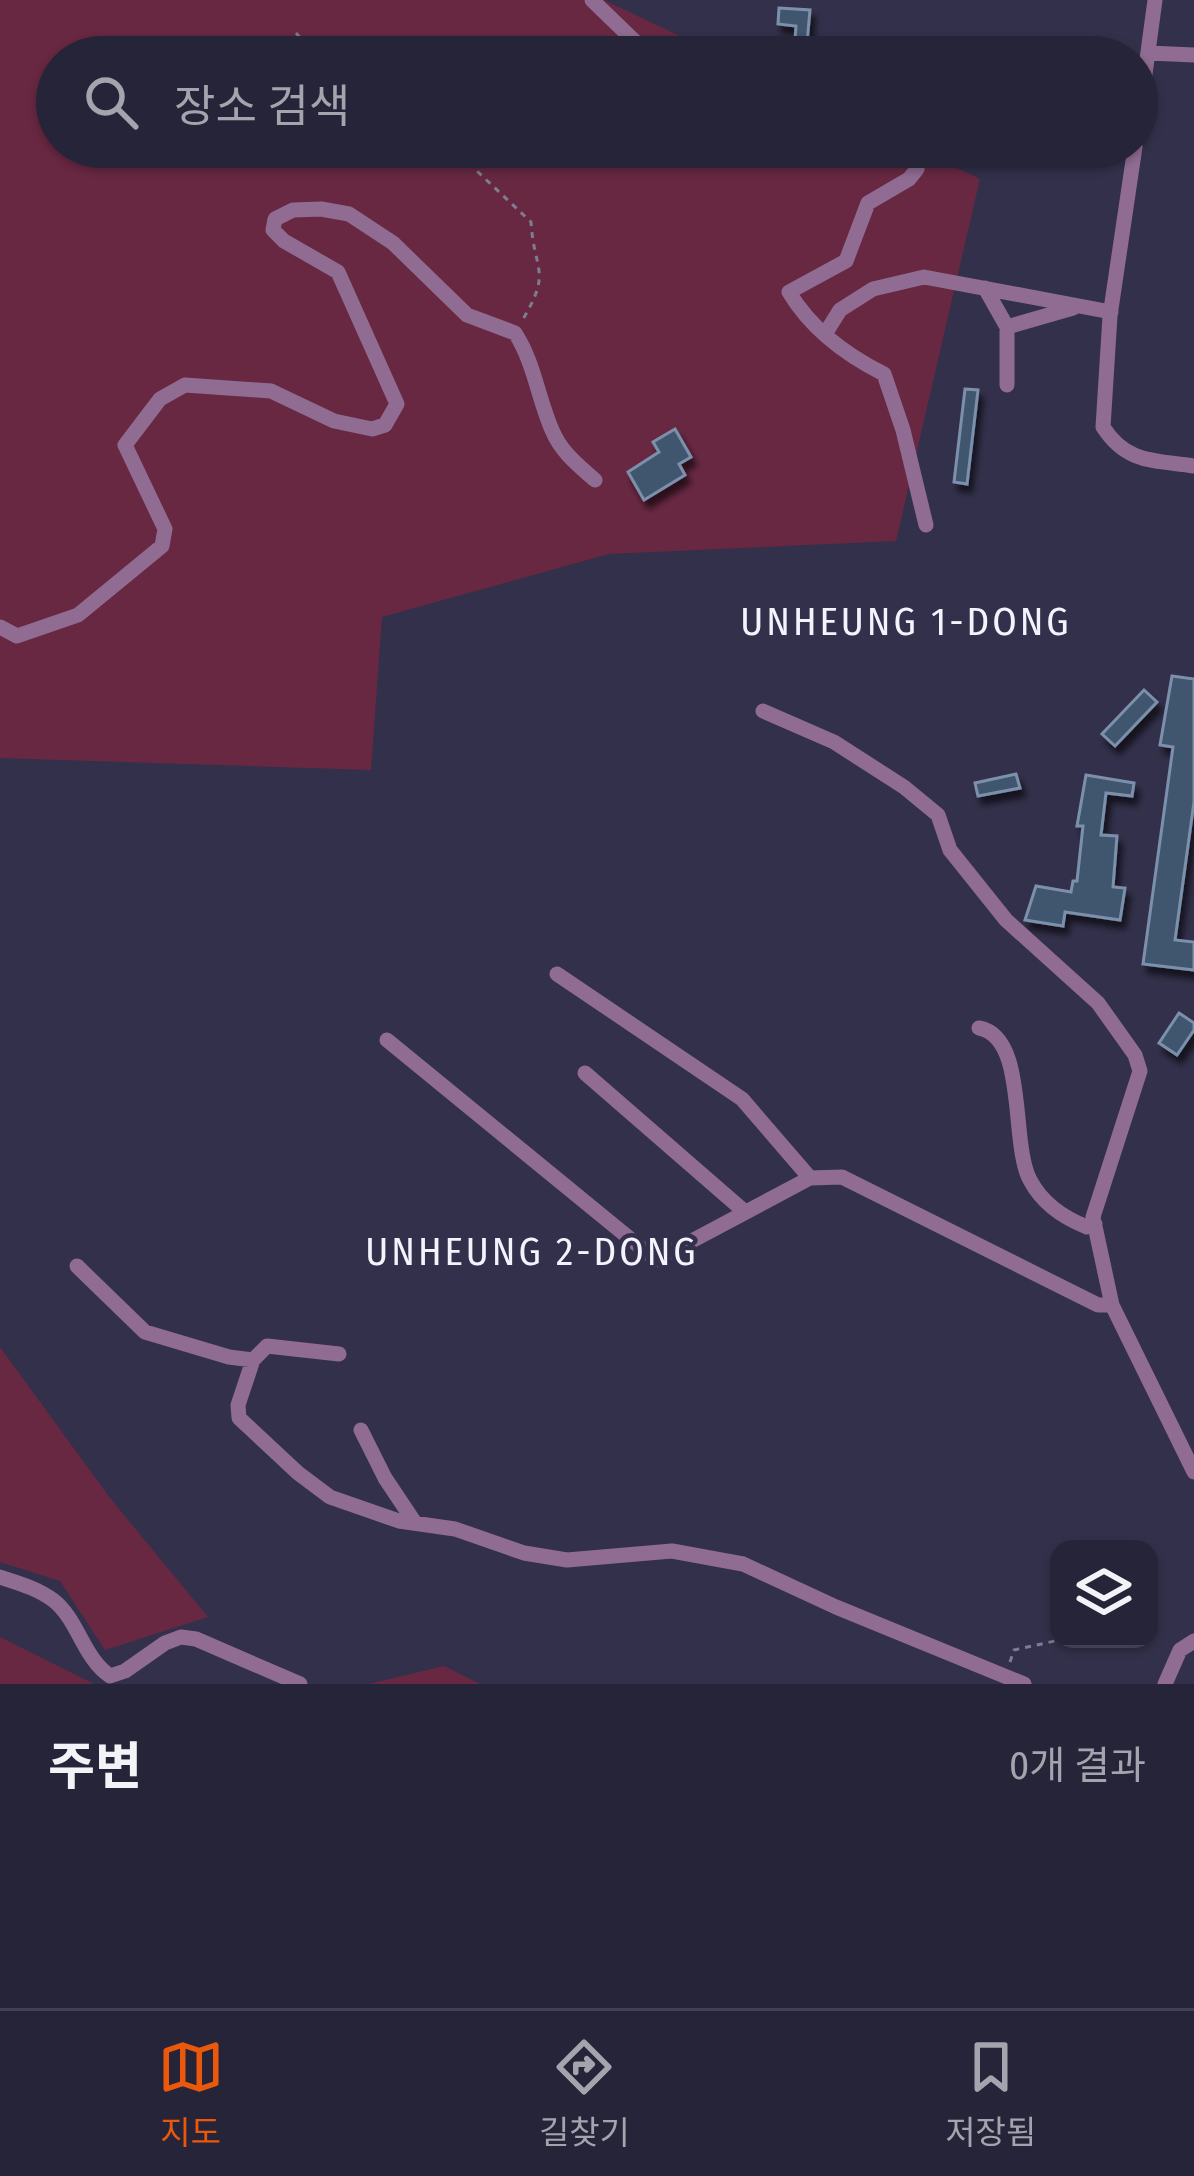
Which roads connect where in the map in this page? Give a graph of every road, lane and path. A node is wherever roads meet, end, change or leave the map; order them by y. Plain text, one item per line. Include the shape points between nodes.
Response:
1 (592, 0) edge
2 (1155, 0) edge
3 (296, 33) dead end
4 (299, 36) edge
5 (629, 36) edge
6 (1151, 36) edge
7 (1158, 53) edge
8 (1194, 55) edge
9 (474, 168) edge
10 (916, 168) edge
11 (1132, 168) edge
12 (985, 288) junction
13 (1078, 306) junction
14 (1111, 312) junction
15 (1007, 327) junction
16 (515, 333) junction
17 (825, 334) junction
18 (1007, 385) dead end
19 (1194, 466) edge
20 (595, 481) dead end
21 (926, 525) dead end
22 (0, 627) edge
23 (763, 711) dead end
24 (557, 974) dead end
25 (980, 1028) dead end
26 (387, 1040) dead end
27 (585, 1073) dead end
28 (810, 1178) junction
29 (745, 1212) junction
30 (1095, 1224) junction
31 (77, 1266) dead end
32 (1112, 1305) junction
33 (339, 1354) dead end
34 (253, 1360) junction
35 (361, 1430) dead end
36 (1194, 1472) edge
37 (415, 1523) junction
38 (0, 1577) edge
39 (1194, 1641) edge
40 (1050, 1642) edge
41 (1006, 1676) junction
42 (300, 1684) edge
43 (1024, 1684) edge
44 (1165, 1684) edge

1 - 5 street
2 - 6 street
3 - 4 path
7 - 8 street
9 - 16 path via 531,222 542,269 536,299
10 - 17 street via 868,203 846,261 789,292
11 - 14 street
12 - 13 street
12 - 15 street
12 - 17 street via 924,277 872,289 840,310
13 - 14 street
13 - 15 street
14 - 19 street via 1103,428 1131,457
15 - 18 street
16 - 20 street via 553,432
16 - 22 street via 466,314 393,243 350,214 282,213 272,230 338,272 397,404 385,425 334,421 271,391 185,385 160,399 125,445 165,529 162,546 78,615 16,637
17 - 21 street via 884,374
23 - 30 street via 834,742 938,815 947,845 1006,920 1118,1028 1140,1071 1093,1208
24 - 28 street via 742,1099
25 - 30 street via 1007,1052 1032,1185 1064,1217
26 - 29 street via 656,1260
27 - 29 street
28 - 29 street
28 - 32 street via 842,1177
30 - 32 street
31 - 34 street via 145,1332
32 - 36 street
33 - 34 street via 267,1346
34 - 37 street via 238,1418 330,1497
35 - 37 street
37 - 41 street via 567,1560 672,1552 743,1564
38 - 42 street via 56,1602 110,1676 181,1637
39 - 44 street via 1180,1651
40 - 41 path via 1014,1650
41 - 43 street

